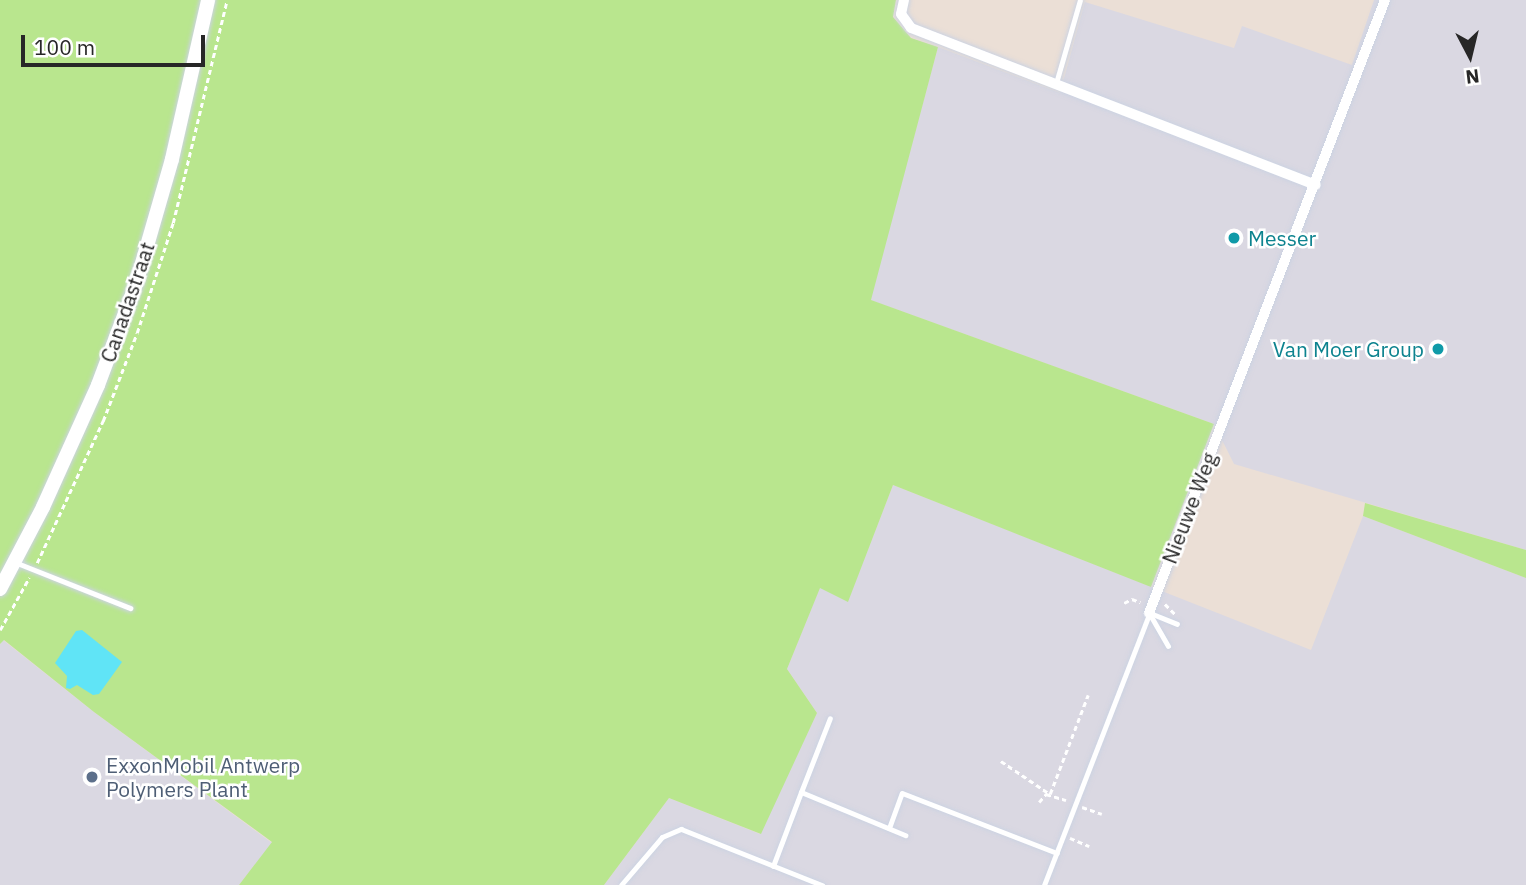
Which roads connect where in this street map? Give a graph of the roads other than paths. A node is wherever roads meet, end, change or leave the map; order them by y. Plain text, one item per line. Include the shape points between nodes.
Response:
1 (208, 0) edge
2 (904, 0) edge
3 (1080, 0) edge
4 (1385, 0) edge
5 (1056, 83) junction
6 (1316, 185) junction
7 (14, 561) junction
8 (0, 589) edge
9 (130, 608) dead end
10 (1149, 613) junction
11 (1177, 624) dead end
12 (1168, 646) dead end
13 (830, 718) dead end
14 (801, 792) junction
15 (889, 828) junction
16 (905, 835) dead end
17 (1057, 853) junction
18 (773, 866) junction
19 (621, 885) edge
20 (822, 885) edge
21 (1044, 885) edge

1 - 7 street, Canadastraat via 172,159 136,284 98,385
2 - 5 street via 901,14 911,28
3 - 5 lane
4 - 6 street, Nieuwe Weg
5 - 6 street
6 - 10 street, Nieuwe Weg
7 - 8 street, Canadastraat
7 - 9 lane
10 - 11 lane
10 - 12 lane
10 - 17 lane, Nieuwe Weg
13 - 14 lane
14 - 15 lane
14 - 18 lane
15 - 16 lane
15 - 17 lane via 902,793
17 - 21 lane, Nieuwe Weg
18 - 19 lane via 681,829 662,837
18 - 20 lane

